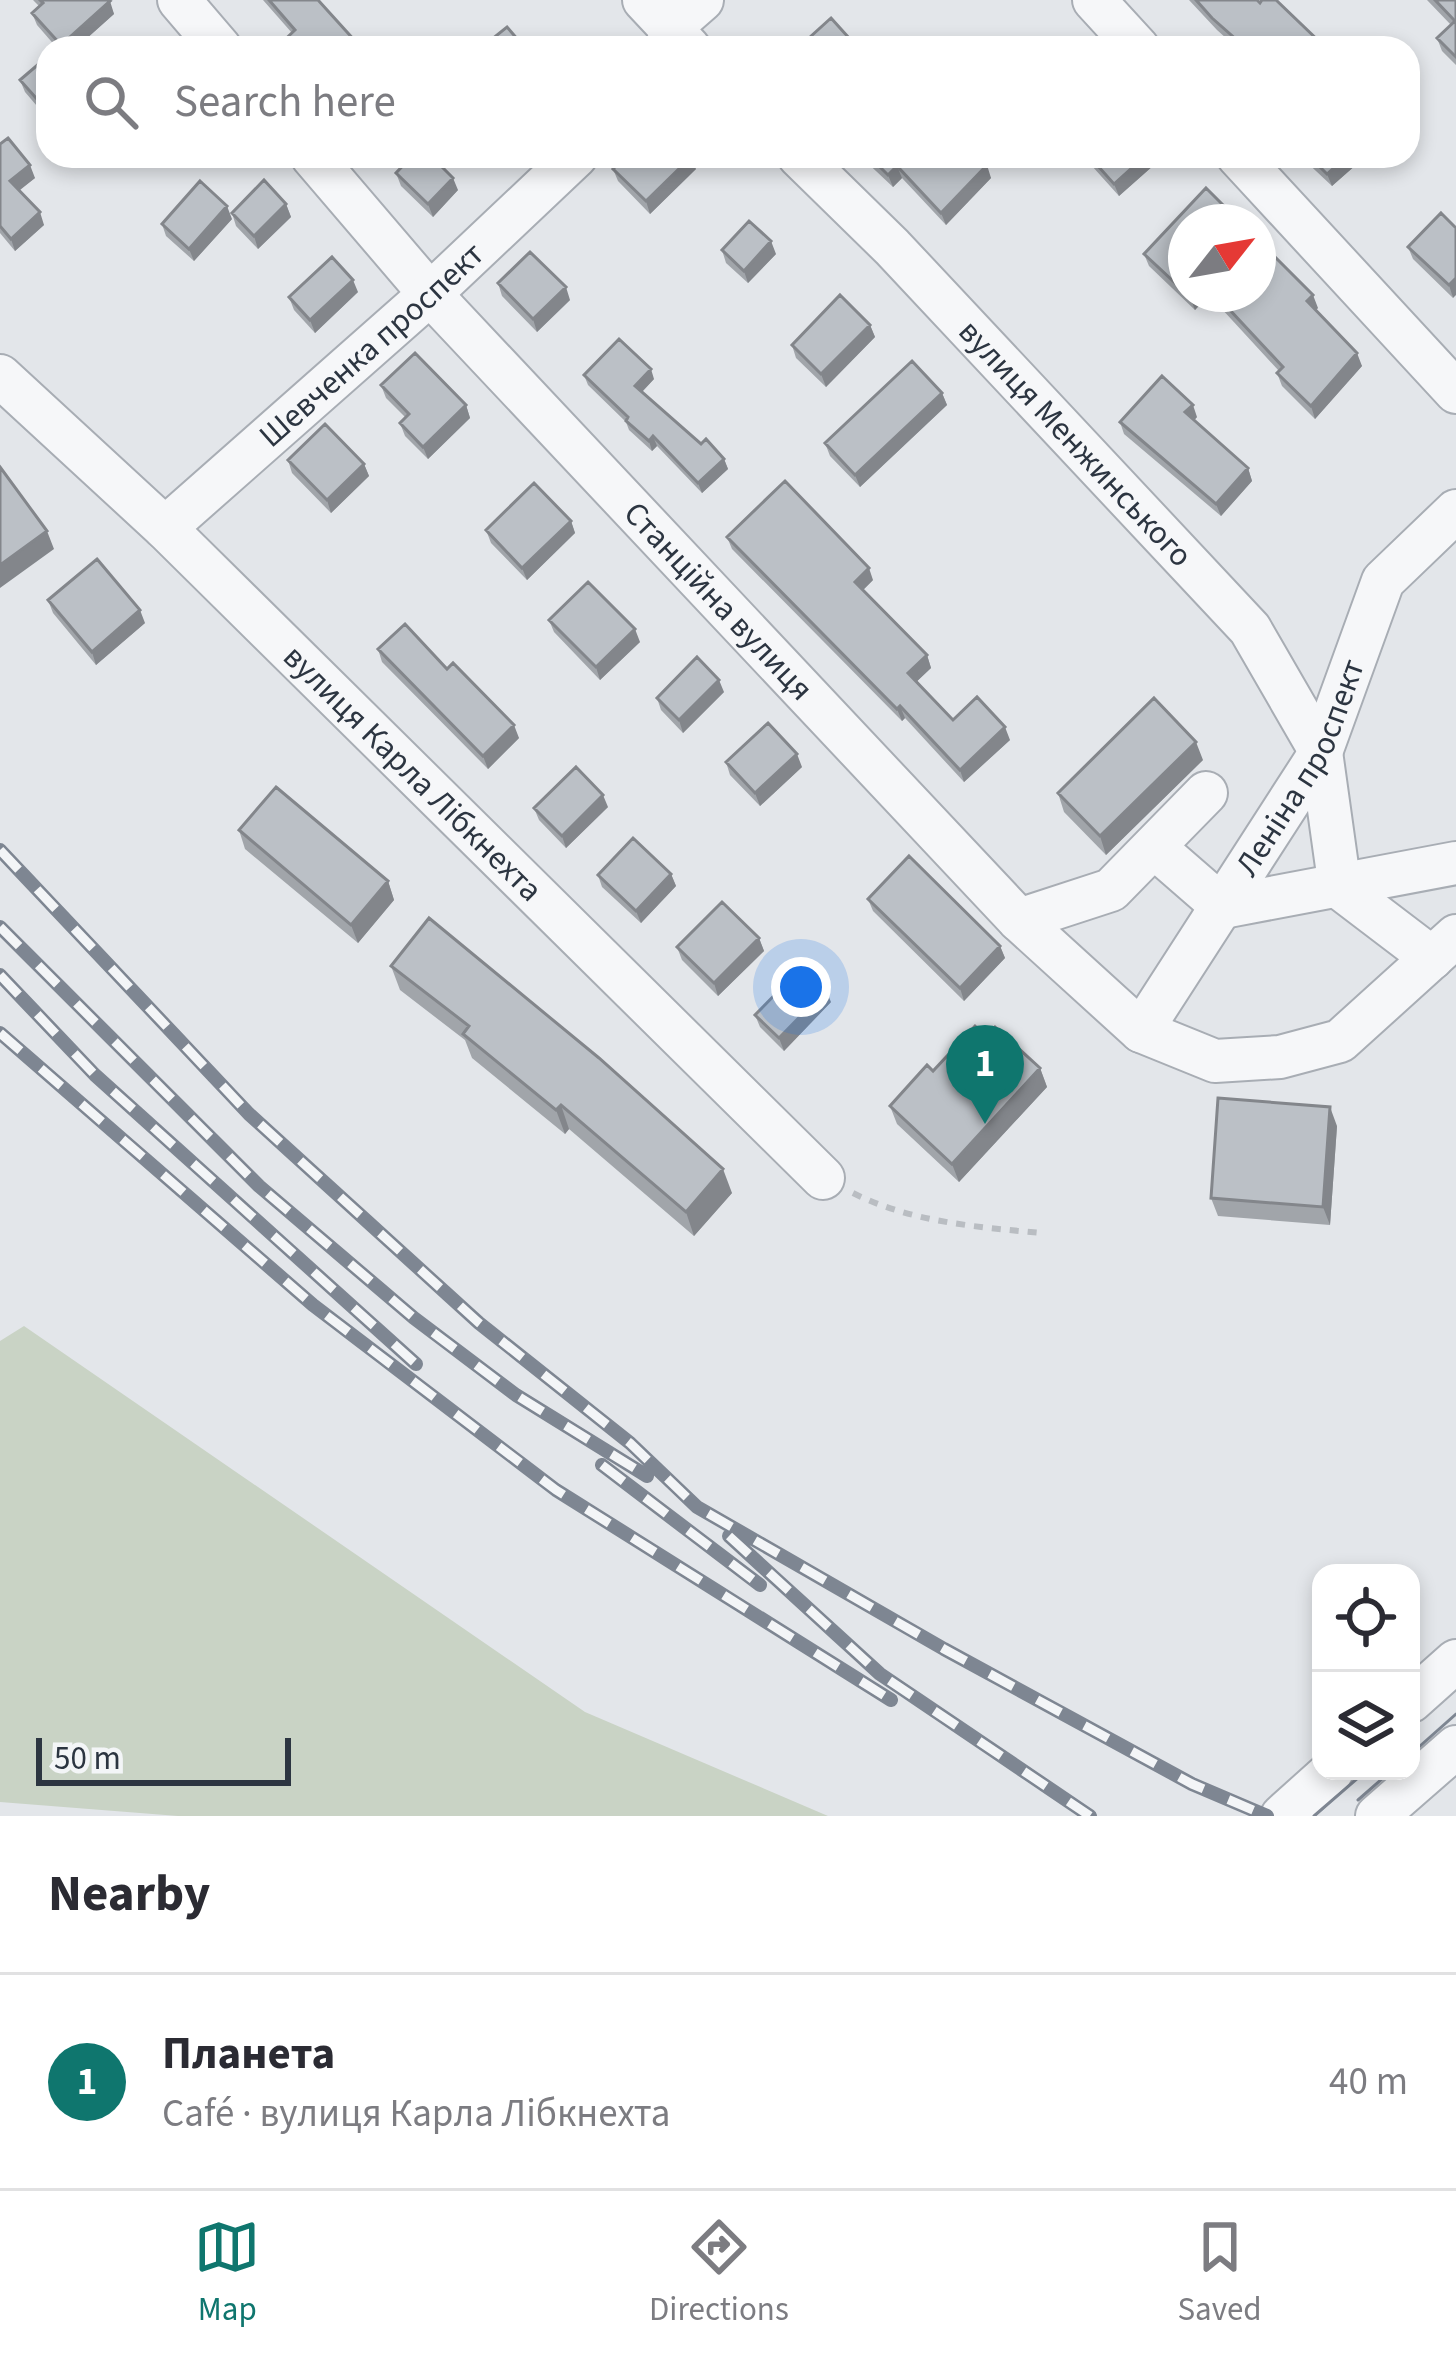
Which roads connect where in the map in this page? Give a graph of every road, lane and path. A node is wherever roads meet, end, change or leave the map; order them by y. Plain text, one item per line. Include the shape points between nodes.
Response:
1 (179, 0) edge
2 (701, 0) edge
3 (1094, 0) edge
4 (668, 31) edge
5 (210, 36) edge
6 (1127, 36) edge
7 (322, 168) edge
8 (563, 168) edge
9 (811, 168) edge
10 (1249, 168) edge
11 (430, 294) junction
12 (0, 376) edge
13 (1456, 392) edge
14 (1456, 511) edge
15 (165, 528) junction
16 (1321, 752) junction
17 (1206, 794) dead end
18 (1154, 847) junction
19 (1456, 863) edge
20 (1340, 888) junction
21 (1223, 907) junction
22 (1019, 920) junction
23 (1444, 947) edge
24 (1142, 1030) junction
25 (823, 1178) joint
26 (1041, 1233) dead end
27 (1456, 1661) edge
28 (1420, 1693) edge
29 (1456, 1747) edge
30 (1322, 1780) edge
31 (1282, 1816) edge
32 (1377, 1816) edge

1 - 5 street
2 - 4 street
3 - 6 street
7 - 11 street, Станційна вулиця
8 - 11 street, Шевченка проспект
9 - 16 street, вулиця Менжинського via 1250,629
10 - 13 street
11 - 15 street, Шевченка проспект
11 - 22 street, Станційна вулиця
12 - 15 street, вулиця Карла Лібкнехта
14 - 16 street, Леніна проспект via 1383,581
15 - 25 street, вулиця Карла Лібкнехта
16 - 20 street
16 - 21 street, Леніна проспект
17 - 18 street
18 - 21 street
18 - 22 street via 1112,890
19 - 20 street
20 - 21 street
20 - 23 street
21 - 24 street, Леніна проспект
22 - 24 street, Станційна вулиця
23 - 24 street, Станційна вулиця via 1340,1041 1280,1057 1215,1061
25 - 26 path via 885,1209
27 - 28 street
29 - 32 street
30 - 31 street

